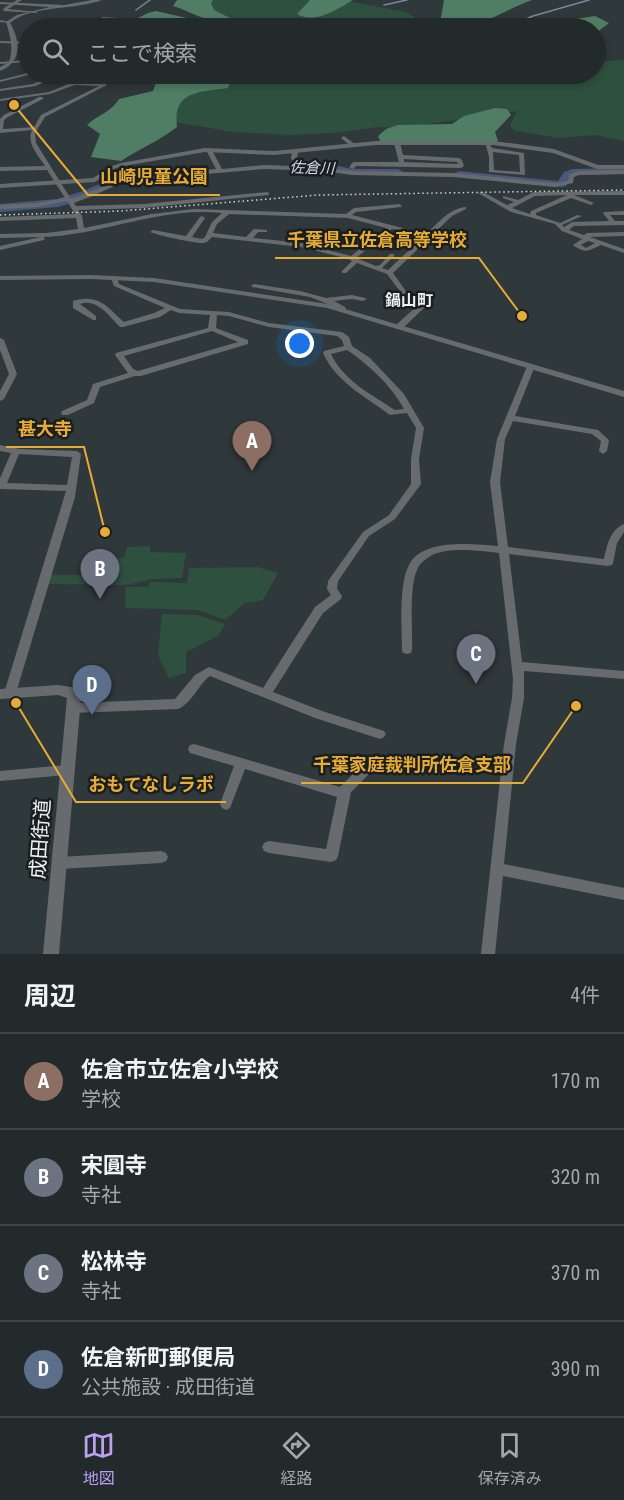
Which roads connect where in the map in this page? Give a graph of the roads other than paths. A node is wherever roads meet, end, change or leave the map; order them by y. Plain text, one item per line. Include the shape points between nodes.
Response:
1 (20, 0) edge
2 (75, 0) edge
3 (100, 0) edge
4 (0, 3) edge
5 (14, 4) junction
6 (83, 4) junction
7 (56, 6) junction
8 (2, 11) edge
9 (36, 12) junction
10 (0, 21) edge
11 (9, 22) junction
12 (0, 42) edge
13 (13, 42) junction
14 (18, 42) edge
15 (11, 62) junction
16 (18, 62) edge
17 (0, 63) edge
18 (0, 69) edge
19 (18, 77) edge
20 (2, 81) edge
21 (36, 84) edge
22 (72, 84) edge
23 (85, 84) edge
24 (3, 89) edge
25 (50, 93) junction
26 (1, 100) edge
27 (36, 100) junction
28 (45, 102) dead end
29 (53, 104) dead end
30 (62, 106) junction
31 (2, 120) junction
32 (33, 128) junction
33 (0, 131) edge
34 (344, 138) dead end
35 (397, 143) junction
36 (353, 145) junction
37 (489, 147) junction
38 (209, 150) junction
39 (295, 151) junction
40 (294, 159) dead end
41 (401, 161) junction
42 (49, 168) junction
43 (352, 168) dead end
44 (0, 169) edge
45 (220, 169) junction
46 (624, 169) edge
47 (60, 183) junction
48 (0, 186) edge
49 (481, 193) dead end
50 (267, 194) dead end
51 (624, 194) edge
52 (574, 195) junction
53 (505, 197) dead end
54 (519, 202) junction
55 (71, 203) junction
56 (591, 203) dead end
57 (399, 206) dead end
58 (0, 207) edge
59 (337, 207) dead end
60 (464, 208) dead end
61 (507, 208) junction
62 (228, 211) junction
63 (624, 213) edge
64 (79, 216) junction
65 (338, 216) junction
66 (348, 216) junction
67 (533, 216) junction
68 (579, 216) dead end
69 (202, 218) dead end
70 (0, 219) edge
71 (407, 221) dead end
72 (613, 223) junction
73 (624, 223) edge
74 (558, 225) junction
75 (394, 228) junction
76 (564, 230) junction
77 (81, 231) junction
78 (265, 231) dead end
79 (153, 232) dead end
80 (69, 233) junction
81 (624, 234) edge
82 (210, 235) junction
83 (578, 235) junction
84 (427, 236) junction
85 (0, 237) edge
86 (187, 238) junction
87 (588, 238) junction
88 (248, 239) junction
89 (605, 244) junction
90 (624, 245) edge
91 (0, 248) edge
92 (624, 251) edge
93 (392, 255) dead end
94 (354, 259) junction
95 (376, 268) junction
96 (344, 272) dead end
97 (389, 273) junction
98 (0, 278) edge
99 (114, 278) junction
100 (254, 286) dead end
101 (363, 299) dead end
102 (324, 301) junction
103 (171, 307) junction
104 (342, 309) junction
105 (214, 314) junction
106 (93, 318) dead end
107 (400, 326) junction
108 (212, 329) junction
109 (0, 340) edge
110 (348, 347) junction
111 (531, 366) junction
112 (135, 373) junction
113 (624, 394) edge
114 (0, 399) edge
115 (410, 410) junction
116 (65, 414) dead end
117 (510, 417) junction
118 (0, 448) edge
119 (16, 451) junction
120 (603, 451) dead end
121 (71, 488) junction
122 (624, 527) edge
123 (503, 549) junction
124 (407, 650) dead end
125 (517, 666) junction
126 (624, 675) edge
127 (266, 693) junction
128 (5, 694) edge
129 (73, 708) junction
130 (380, 734) dead end
131 (194, 749) dead end
132 (242, 762) junction
133 (372, 763) dead end
134 (66, 770) junction
135 (0, 776) edge
136 (343, 793) junction
137 (226, 804) dead end
138 (269, 847) dead end
139 (160, 857) dead end
140 (60, 863) junction
141 (497, 869) junction
142 (624, 894) edge
143 (51, 954) edge
144 (488, 954) edge

1 - 5 street
2 - 6 street
3 - 6 street
4 - 5 street
5 - 7 street
5 - 8 street
6 - 7 street
7 - 9 street
8 - 9 street
9 - 11 street
10 - 11 street
11 - 13 street
12 - 13 street
13 - 14 street
13 - 15 street
15 - 16 street
15 - 17 street
15 - 18 street
19 - 20 street
20 - 24 street
21 - 24 street
22 - 25 street
23 - 30 street via 105,86
25 - 26 street
25 - 27 street
26 - 31 street
27 - 28 street
27 - 31 street
29 - 30 street
30 - 32 street via 43,116
31 - 33 street
32 - 33 street
32 - 42 street via 33,143
34 - 36 street
35 - 36 street
35 - 37 street
35 - 41 street
36 - 39 street
37 - 37 street via 493,155 491,171 524,174 522,153
37 - 46 street via 545,149 588,165
38 - 39 street
38 - 45 street
38 - 47 street via 123,164 95,180
39 - 40 street
41 - 41 street via 461,166 459,160
41 - 43 street via 354,164
42 - 44 street
42 - 47 street
45 - 46 street via 321,168 555,185 571,182 571,176 578,173
45 - 55 street via 118,183
47 - 48 street
47 - 55 street
49 - 61 street
50 - 55 street via 144,206
51 - 52 street
52 - 54 street via 534,194
52 - 56 street
52 - 67 street
53 - 54 street
54 - 61 street
55 - 58 street
55 - 64 street
57 - 66 street via 354,210
59 - 65 street
60 - 84 street
61 - 67 street
62 - 65 street
62 - 77 street via 210,209 157,216
62 - 82 street via 214,224
63 - 72 street via 606,213
64 - 70 street
64 - 77 street
65 - 66 street
66 - 75 street
67 - 74 street
68 - 74 street
69 - 86 street
71 - 75 street
72 - 73 street
72 - 76 street via 572,224
74 - 76 street
75 - 84 street
75 - 94 street
76 - 83 street
77 - 80 street
78 - 88 street via 255,230
79 - 86 street
80 - 85 street
80 - 91 street
81 - 83 street
82 - 86 street via 203,241
82 - 88 street
83 - 87 street
84 - 97 street
87 - 89 street
87 - 89 street via 576,246 586,250
88 - 94 street
89 - 90 street
89 - 92 street
93 - 95 street
94 - 95 street
94 - 96 street
95 - 97 street
97 - 107 street via 408,298 422,306
98 - 99 street
99 - 103 street via 116,285
99 - 104 street via 153,280
100 - 102 street
101 - 102 street
102 - 104 street
103 - 105 street
103 - 106 street via 123,325 99,304 84,299 76,303
104 - 107 street
105 - 108 street
105 - 110 street via 239,316 269,326 339,334
107 - 111 street
108 - 112 street via 119,355
108 - 112 street via 245,342
109 - 114 street via 12,374
110 - 115 street via 367,360
110 - 115 street via 327,353 340,374 393,413
111 - 113 street
111 - 117 street
112 - 116 street via 96,386 91,401
115 - 127 street via 420,428 416,484 392,516 359,543 333,580 332,589 337,597 319,610
117 - 120 street via 595,432 605,440
117 - 123 street via 501,439 495,482
118 - 119 street
119 - 121 street via 77,454
119 - 121 street via 1,486
121 - 128 street
122 - 123 street via 613,541 608,563
123 - 124 street via 435,548 416,560 410,579
123 - 125 street
125 - 126 street
125 - 141 street via 519,698 510,744
127 - 129 street via 209,671 196,679 178,704
127 - 130 street
128 - 129 street via 72,692
129 - 134 street, 成田街道
131 - 132 street
132 - 136 street
132 - 137 street
133 - 136 street
134 - 135 street
134 - 140 street, 成田街道
136 - 138 street via 330,856
139 - 140 street
140 - 143 street, 成田街道
141 - 142 street
141 - 144 street

